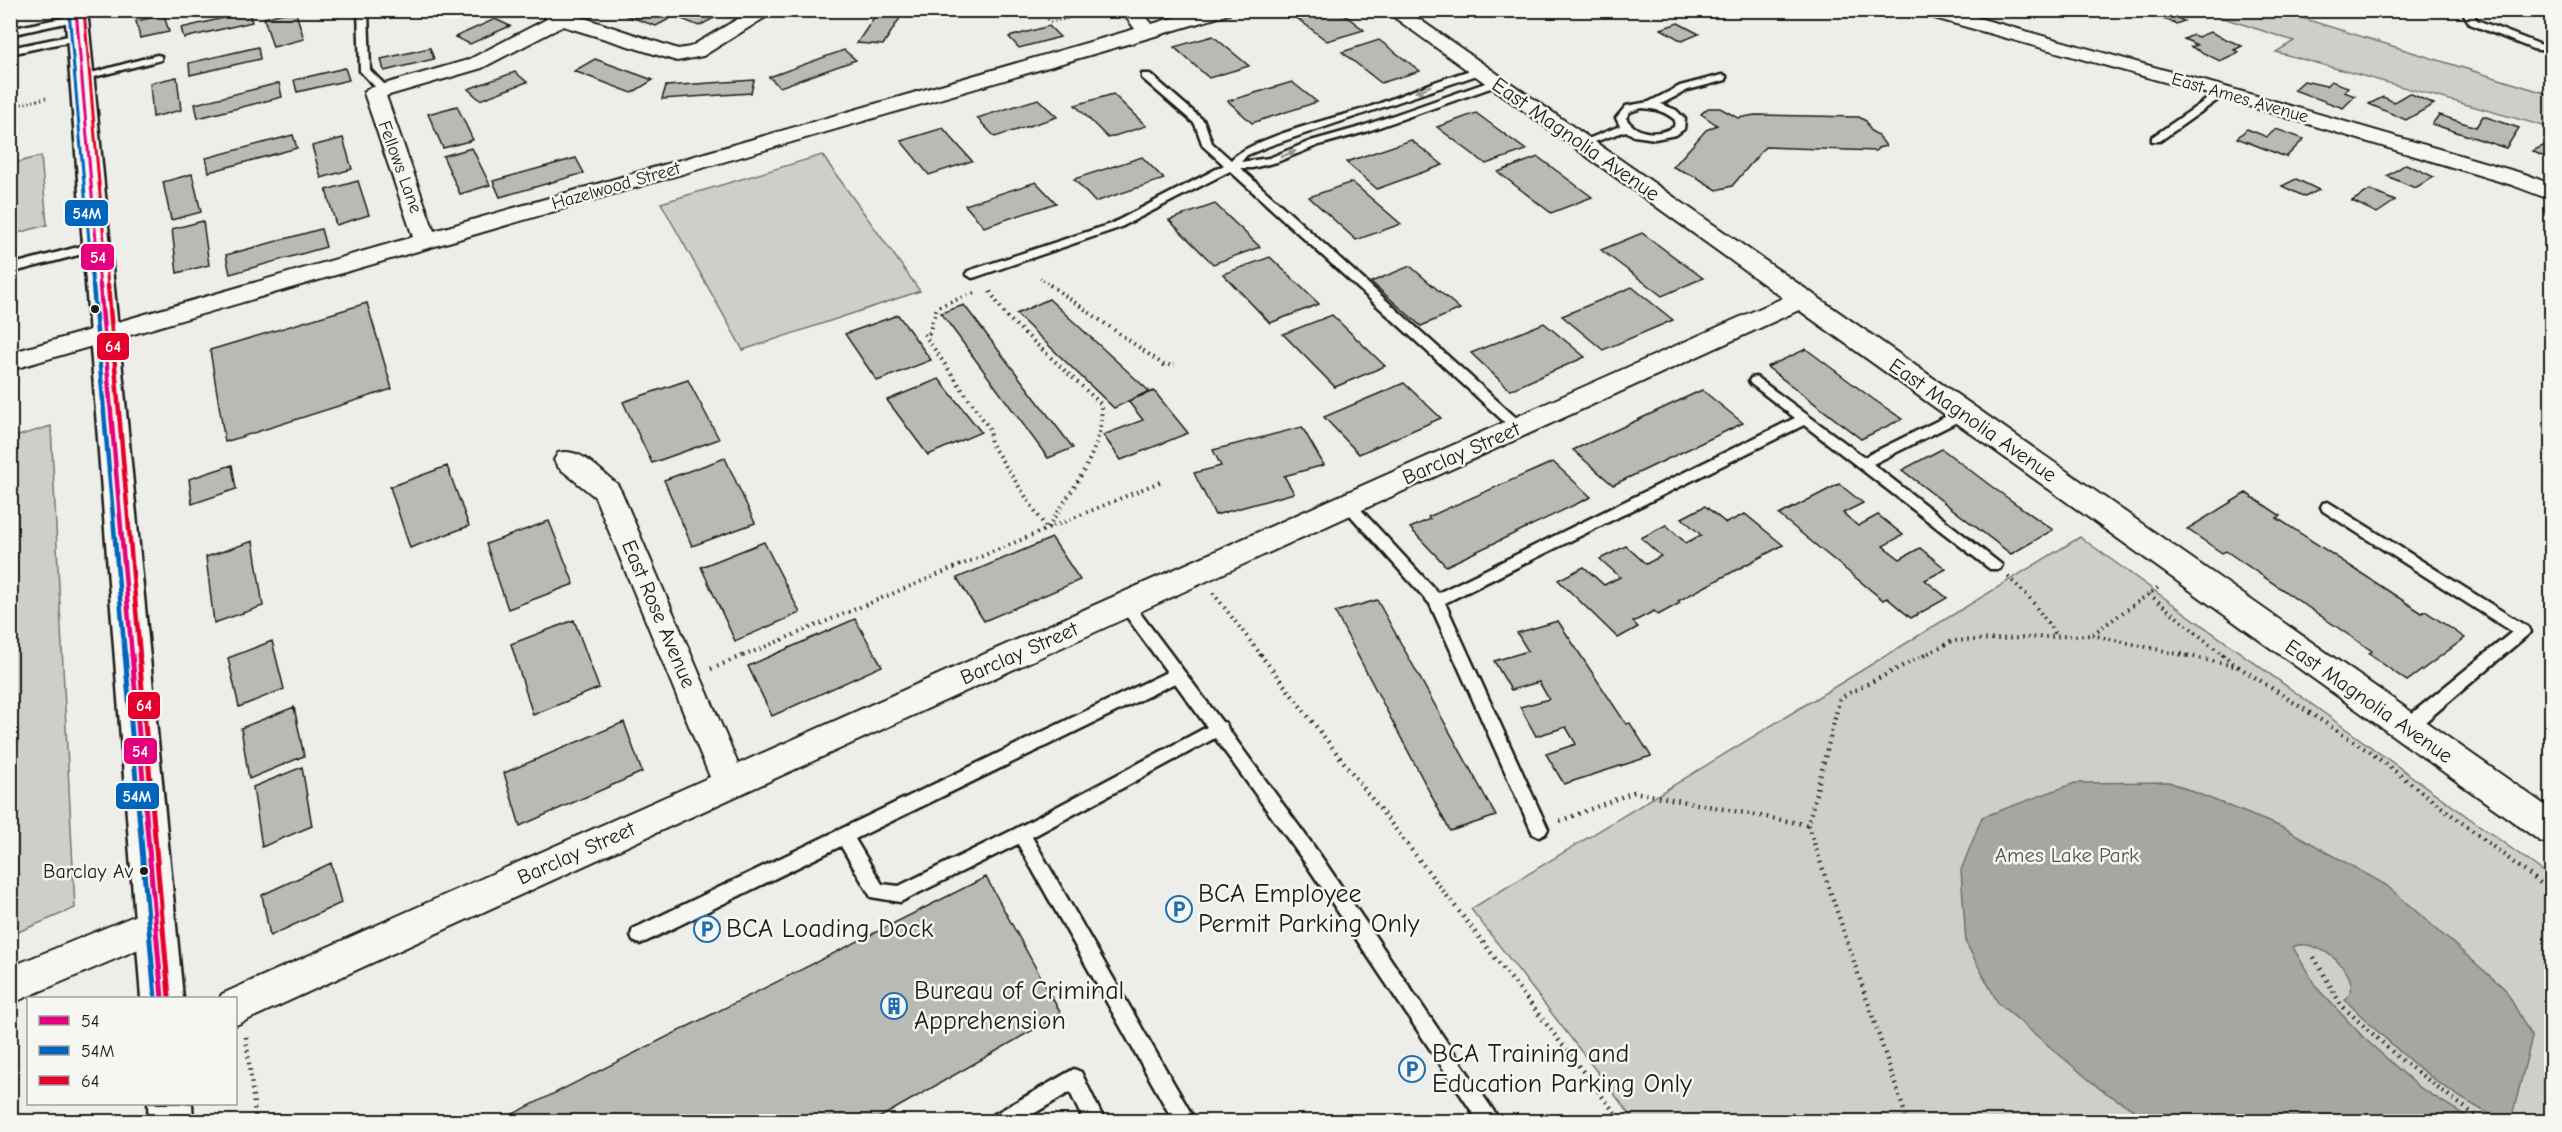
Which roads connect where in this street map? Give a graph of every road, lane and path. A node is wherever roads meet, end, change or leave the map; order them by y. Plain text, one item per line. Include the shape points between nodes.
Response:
1 (363, 10) edge
2 (768, 10) edge
3 (1040, 10) edge
4 (1107, 10) edge
5 (1130, 10) edge
6 (1222, 10) edge
7 (1393, 10) edge
8 (1927, 10) edge
9 (2466, 10) edge
10 (553, 15) edge
11 (77, 22) edge
12 (10, 32) edge
13 (1148, 32) junction
14 (2552, 50) edge
15 (10, 51) edge
16 (158, 58) dead end
17 (1146, 76) dead end
18 (82, 77) junction
19 (1487, 77) junction
20 (1722, 78) dead end
21 (379, 91) junction
22 (2222, 92) junction
23 (46, 98) dead end
24 (1651, 105) junction
25 (10, 106) edge
26 (1627, 127) junction
27 (2156, 140) dead end
28 (1582, 143) junction
29 (1232, 165) junction
30 (2552, 193) edge
31 (426, 242) junction
32 (97, 246) junction
33 (10, 269) edge
34 (972, 274) dead end
35 (1040, 278) dead end
36 (989, 290) dead end
37 (974, 293) dead end
38 (1802, 299) junction
39 (106, 334) junction
40 (10, 362) edge
41 (1175, 365) dead end
42 (1756, 381) dead end
43 (1964, 413) junction
44 (1804, 419) junction
45 (1518, 427) junction
46 (568, 460) dead end
47 (1861, 464) junction
48 (1162, 481) dead end
49 (1348, 504) junction
50 (2328, 507) dead end
51 (1047, 529) junction
52 (1995, 565) joint
53 (2184, 569) junction
54 (1197, 573) junction
55 (2148, 594) junction
56 (1436, 602) junction
57 (1126, 605) junction
58 (2091, 635) junction
59 (2057, 636) junction
60 (2239, 667) junction
61 (1178, 674) junction
62 (686, 680) junction
63 (1220, 728) junction
64 (2406, 728) junction
65 (730, 783) junction
66 (1808, 825) junction
67 (1539, 829) joint
68 (2552, 830) edge
69 (1021, 834) junction
70 (844, 836) junction
71 (2552, 892) edge
72 (156, 924) junction
73 (640, 935) dead end
74 (2314, 957) dead end
75 (10, 987) edge
76 (162, 997) edge
77 (240, 1020) edge
78 (170, 1105) edge
79 (1491, 1121) edge
80 (171, 1122) edge
81 (256, 1122) edge
82 (1000, 1122) edge
83 (1095, 1122) edge
84 (1186, 1122) edge
85 (1622, 1122) edge
86 (1908, 1122) edge
87 (2484, 1122) edge

1 - 21 lane via 365,71
2 - 10 street via 696,52 676,55
3 - 4 path via 1050,22
5 - 13 street
6 - 13 street, Hazelwood Street
7 - 19 street, East Magnolia Avenue
8 - 22 street, East Ames Avenue
9 - 14 lane via 2474,22
10 - 21 street via 475,64
11 - 12 lane
11 - 15 lane
11 - 18 main road
13 - 31 street, Hazelwood Street
16 - 18 lane
17 - 29 lane via 1200,123 1207,144
18 - 32 main road
19 - 28 street, East Magnolia Avenue
29 -> 19 lane via 1273,160 1361,130
19 -> 29 lane via 1430,86 1264,144 1243,153
20 - 24 lane via 1684,88
21 - 31 street, Fellows Lane
22 - 27 lane
22 - 30 street, East Ames Avenue via 2520,180
23 - 25 path
24 - 26 lane via 1634,106 1623,113 1621,118
24 - 26 lane via 1676,114 1679,129 1655,136
26 - 28 lane
28 - 38 street, East Magnolia Avenue
29 - 34 lane via 1115,226
29 - 45 lane
31 - 39 street, Hazelwood Street
32 - 33 lane
32 - 39 main road
35 - 41 path via 1164,365
36 - 51 path via 1006,316 1101,404 1104,412 1099,440
37 - 51 path via 937,307 929,333 924,334 989,428 991,444
38 - 43 street, East Magnolia Avenue
38 - 45 street, Barclay Street
39 - 40 street, Hazelwood Street
39 - 72 main road
42 - 44 lane
43 - 47 lane
43 - 53 street, East Magnolia Avenue
44 - 47 lane
44 - 56 lane
45 - 49 street, Barclay Street
46 - 62 street, East Rose Avenue via 607,491
47 - 52 lane
48 - 51 path
49 - 54 street, Barclay Street
49 - 56 lane
50 - 64 lane via 2523,632
51 - 62 path
52 - 59 path via 2029,597
53 - 55 path
53 - 64 street, East Magnolia Avenue
54 - 57 street, Barclay Street
54 - 85 path
55 - 58 path
55 - 60 path
56 - 67 lane
57 - 61 lane
57 - 65 street, Barclay Street
58 - 59 path
58 - 60 path
59 - 66 path via 1952,641 1840,698
60 - 71 path via 2370,752
61 - 63 lane
61 - 70 lane
62 - 65 street, East Rose Avenue
63 - 69 lane
63 - 79 lane
64 - 68 street, East Magnolia Avenue
65 - 77 street, Barclay Street
66 - 67 path via 1634,792
66 - 86 path
69 - 70 lane via 900,894 877,891
69 - 84 lane
70 - 73 lane
72 - 75 street
72 - 76 main road
74 - 87 path via 2341,1005 2400,1059
77 - 81 path
78 - 80 main road
82 - 83 lane via 1074,1079

